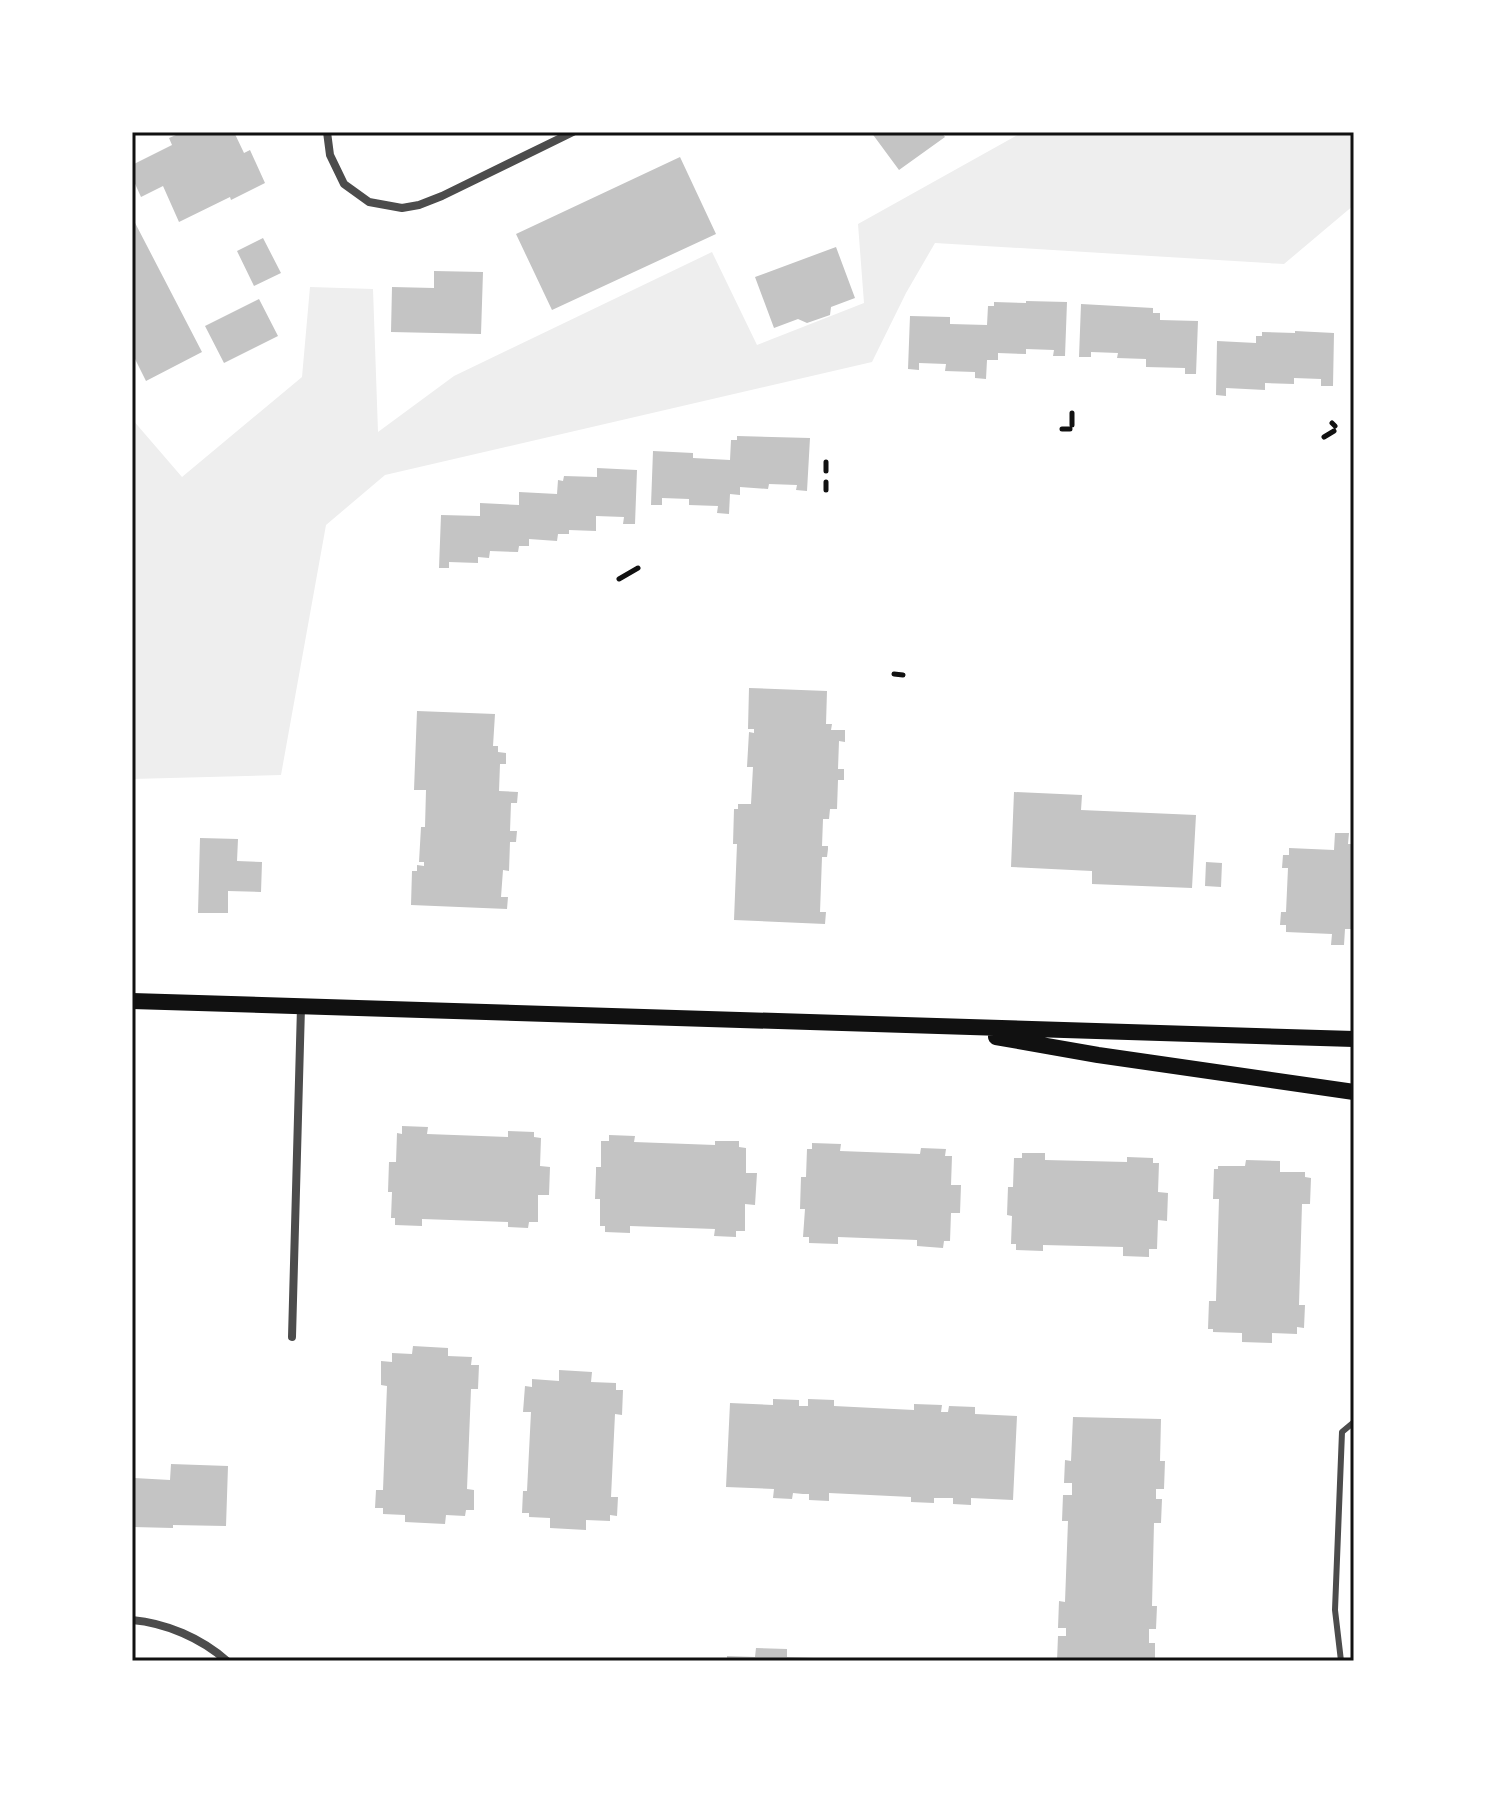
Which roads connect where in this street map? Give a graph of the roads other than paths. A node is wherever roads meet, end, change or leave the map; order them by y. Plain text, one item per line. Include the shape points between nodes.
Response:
1 (327, 132) edge
2 (573, 132) edge
3 (132, 1001) edge
4 (301, 1007) junction
5 (943, 1027) junction
6 (1354, 1039) edge
7 (1354, 1092) edge
8 (292, 1337) dead end
9 (1354, 1422) edge
10 (132, 1620) edge
11 (227, 1661) edge
12 (1341, 1661) edge

1 - 2 street via 330,155 344,184 369,202 402,208 442,196
3 - 4 main road
4 - 5 main road
4 - 8 street
5 - 6 main road
5 - 7 main road
9 - 12 lane via 1342,1432 1335,1610
10 - 11 street via 175,1630

